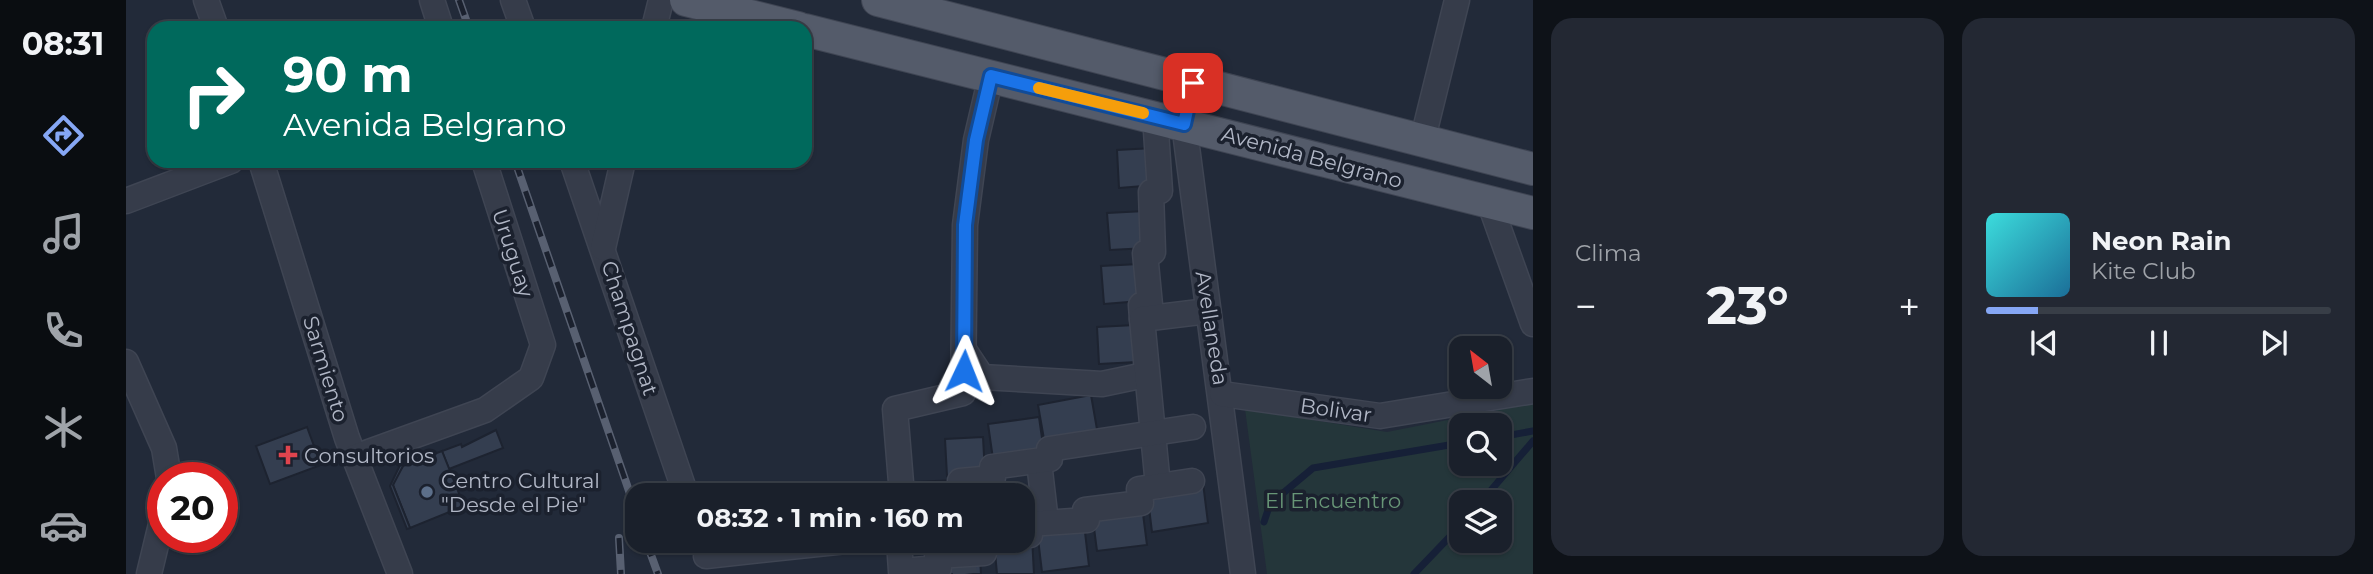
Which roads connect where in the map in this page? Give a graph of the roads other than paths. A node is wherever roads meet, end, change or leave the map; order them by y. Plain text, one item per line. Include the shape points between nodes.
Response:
1 (206, 0) edge
2 (432, 0) edge
3 (513, 0) edge
4 (661, 0) edge
5 (686, 0) edge
6 (878, 0) edge
7 (1457, 0) edge
8 (952, 8) edge
9 (214, 21) edge
10 (439, 21) edge
11 (520, 21) edge
12 (656, 21) edge
13 (770, 21) edge
14 (812, 32) edge
15 (991, 76) junction
16 (1193, 83) junction
17 (1170, 120) junction
18 (1422, 142) junction
19 (213, 168) edge
20 (263, 168) edge
21 (486, 168) edge
22 (574, 168) edge
23 (621, 168) edge
24 (1533, 169) edge
25 (126, 201) edge
26 (1490, 204) junction
27 (1533, 213) edge
28 (603, 248) junction
29 (1208, 311) junction
30 (1142, 319) junction
31 (1533, 324) edge
32 (964, 350) junction
33 (126, 362) edge
34 (1145, 374) junction
35 (1533, 391) edge
36 (1222, 394) junction
37 (1208, 425) junction
38 (1152, 432) junction
39 (355, 457) junction
40 (166, 462) edge
41 (1039, 462) junction
42 (1212, 477) junction
43 (682, 483) edge
44 (901, 483) edge
45 (960, 483) edge
46 (1158, 486) junction
47 (1046, 522) junction
48 (1035, 523) edge
49 (154, 553) edge
50 (742, 553) edge
51 (900, 553) edge
52 (949, 553) edge
53 (707, 557) edge
54 (149, 574) edge
55 (400, 574) edge
56 (1243, 574) edge

1 - 9 street
2 - 10 street
3 - 11 street
4 - 12 street
5 - 13 main road
6 - 8 main road, Avenida Belgrano
7 - 18 street
8 - 16 main road, Avenida Belgrano
14 - 15 main road, Avenida Belgrano
15 - 17 main road, Avenida Belgrano
15 - 32 street via 976,140 965,225
16 - 17 street, Avellaneda
16 - 18 main road, Avenida Belgrano
17 - 26 main road, Avenida Belgrano
17 - 29 street, Avellaneda
17 - 30 street via 1160,191 1151,192 1153,252 1145,253 1150,305 1141,305
18 - 24 main road, Avenida Belgrano
19 - 25 street
20 - 39 street, Sarmiento
21 - 39 street, Uruguay via 543,345 531,378 485,410
22 - 28 street, Champagnat
23 - 28 street
26 - 27 main road, Avenida Belgrano
26 - 31 street
28 - 43 street, Champagnat
29 - 30 street
29 - 36 street, Avellaneda
30 - 34 street
32 - 34 street via 982,377 1102,384
32 - 44 street via 963,393 895,409
33 - 40 street
34 - 38 street
35 - 36 street, Bolivar via 1380,416
36 - 37 street, Avellaneda
37 - 38 street
37 - 42 street, Avellaneda
38 - 41 street via 1049,449 1051,459
38 - 46 street
39 - 55 street, Sarmiento
41 - 45 street via 992,467 993,478
41 - 47 street
42 - 46 street
42 - 56 street, Avellaneda
46 - 47 street via 1139,489 1141,503 1085,510 1087,520
47 - 48 street
49 - 54 street
50 - 53 street
51 - 52 street via 901,571 939,568 937,556

